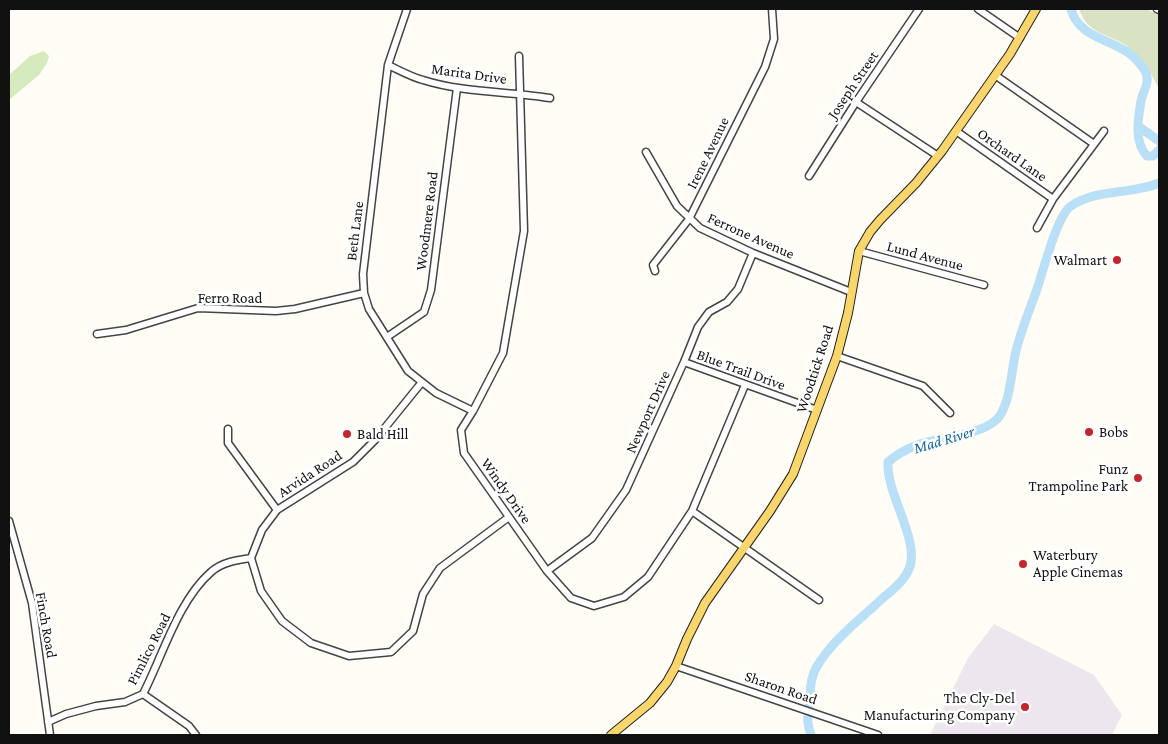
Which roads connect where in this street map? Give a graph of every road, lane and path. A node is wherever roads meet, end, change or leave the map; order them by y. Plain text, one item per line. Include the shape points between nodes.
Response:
1 (408, 9) edge
2 (772, 9) edge
3 (919, 9) edge
4 (978, 9) edge
5 (1036, 9) edge
6 (1020, 38) junction
7 (518, 56) dead end
8 (388, 65) junction
9 (995, 75) junction
10 (457, 88) junction
11 (520, 93) junction
12 (550, 98) dead end
13 (856, 102) junction
14 (956, 131) junction
15 (1104, 131) dead end
16 (1094, 144) junction
17 (646, 152) dead end
18 (938, 156) junction
19 (809, 176) dead end
20 (1053, 199) junction
21 (690, 219) junction
22 (1037, 228) dead end
23 (859, 250) junction
24 (753, 253) junction
25 (655, 271) dead end
26 (984, 285) dead end
27 (851, 292) junction
28 (364, 293) junction
29 (97, 334) dead end
30 (387, 337) junction
31 (837, 356) junction
32 (684, 362) junction
33 (422, 382) junction
34 (746, 384) junction
35 (817, 410) junction
36 (473, 411) junction
37 (950, 413) dead end
38 (228, 429) dead end
39 (277, 510) junction
40 (692, 511) junction
41 (509, 517) junction
42 (9, 521) edge
43 (744, 547) junction
44 (251, 558) junction
45 (547, 570) junction
46 (819, 600) dead end
47 (676, 666) junction
48 (143, 694) junction
49 (48, 722) junction
50 (50, 735) edge
51 (196, 735) edge
52 (611, 735) edge
53 (878, 735) edge

1 - 8 street, Beth Lane
2 - 21 street, Irene Avenue via 774,39 765,67
3 - 13 street, Joseph Street
4 - 6 street
5 - 6 main road, Woodtick Road
6 - 9 main road, Woodtick Road
7 - 11 street, Windy Drive
8 - 10 street, Marita Drive via 423,80
8 - 28 street, Beth Lane via 363,274
9 - 14 main road, Woodtick Road
9 - 16 street
10 - 11 street, Marita Drive
10 - 30 street, Woodmere Road via 431,290 424,312
11 - 12 street
11 - 36 street, Windy Drive via 524,231 503,353
13 - 18 street
13 - 19 street, Joseph Street
14 - 18 main road, Woodtick Road
14 - 20 street, Orchard Lane
15 - 16 street
16 - 20 street
17 - 21 street, Ferrone Avenue via 677,206
18 - 23 main road, Woodtick Road via 880,220
20 - 22 street
21 - 24 street, Ferrone Avenue via 700,228
21 - 25 street, Irene Avenue via 653,265
23 - 26 street, Lund Avenue
23 - 27 main road, Woodtick Road
24 - 27 street, Ferrone Avenue
24 - 32 street, Newport Drive via 738,289 727,302 709,312 698,327
27 - 31 main road, Woodtick Road
28 - 29 street, Ferro Road via 276,311 198,308 126,330
28 - 30 street, Beth Lane via 370,310
30 - 33 street, Beth Lane via 408,371
31 - 35 main road, Woodtick Road
31 - 37 street via 923,386
32 - 34 street, Blue Trail Drive
32 - 45 street, Newport Drive via 626,490 592,538
33 - 36 street, Beth Lane via 436,393
33 - 39 street, Arvida Road via 376,440 353,462
34 - 35 street, Blue Trail Drive
34 - 40 street, Windy Drive
35 - 43 main road, Woodtick Road via 793,474
36 - 41 street, Windy Drive via 461,430 464,453
38 - 39 street via 228,443
39 - 44 street, Arvida Road via 262,530
40 - 43 street
40 - 45 street, Windy Drive via 648,577 624,598 594,606 571,598
41 - 44 street via 440,568 423,594 414,631 391,652 349,656 311,643 282,621 261,591
41 - 45 street, Windy Drive
42 - 49 street, Finch Road via 32,603
43 - 46 street
43 - 47 main road, Woodtick Road via 705,603
44 - 48 street, Pimlico Road via 229,562 212,572 194,592
47 - 52 main road, Woodtick Road via 650,703
47 - 53 street, Sharon Road
48 - 49 street, Pimlico Road via 125,702 96,706
48 - 51 street via 189,726
49 - 50 street, Finch Road

